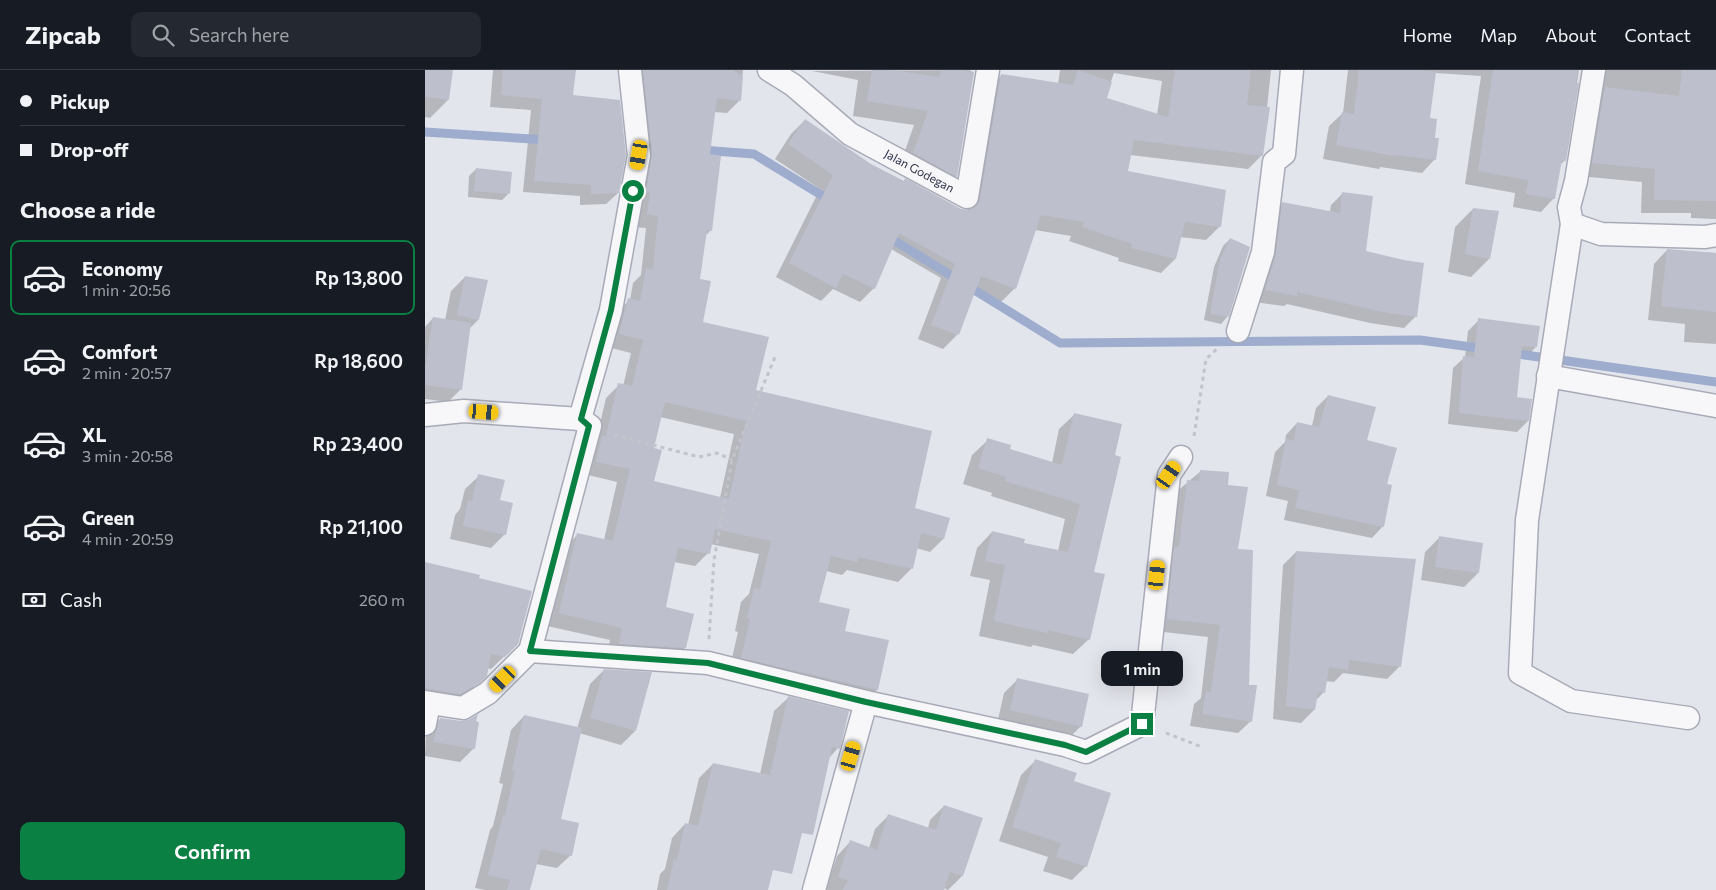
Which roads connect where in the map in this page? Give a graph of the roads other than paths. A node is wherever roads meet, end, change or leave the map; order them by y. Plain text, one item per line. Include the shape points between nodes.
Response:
1 (630, 70) edge
2 (769, 70) edge
3 (988, 70) edge
4 (1292, 70) edge
5 (1593, 70) edge
6 (1572, 224) junction
7 (1716, 234) edge
8 (1238, 331) road end
9 (1548, 376) junction
10 (1716, 406) edge
11 (425, 415) edge
12 (585, 422) junction
13 (1181, 457) dead end
14 (530, 651) junction
15 (866, 702) junction
16 (426, 710) edge
17 (1688, 718) dead end
18 (815, 890) edge

1 - 12 street via 639,155 611,310
2 - 3 street, Jalan Godegan via 793,85 850,134 967,197
4 - 8 street via 1284,154 1274,162 1263,252
5 - 6 street via 1576,181 1569,206
6 - 7 street via 1601,234
6 - 9 street
9 - 10 street
9 - 17 street via 1527,520 1520,673 1571,701
11 - 12 street via 464,410
12 - 14 street
13 - 15 street via 1169,475 1142,724 1086,752
14 - 15 street via 708,663
14 - 16 street via 489,693 463,708
15 - 18 street

